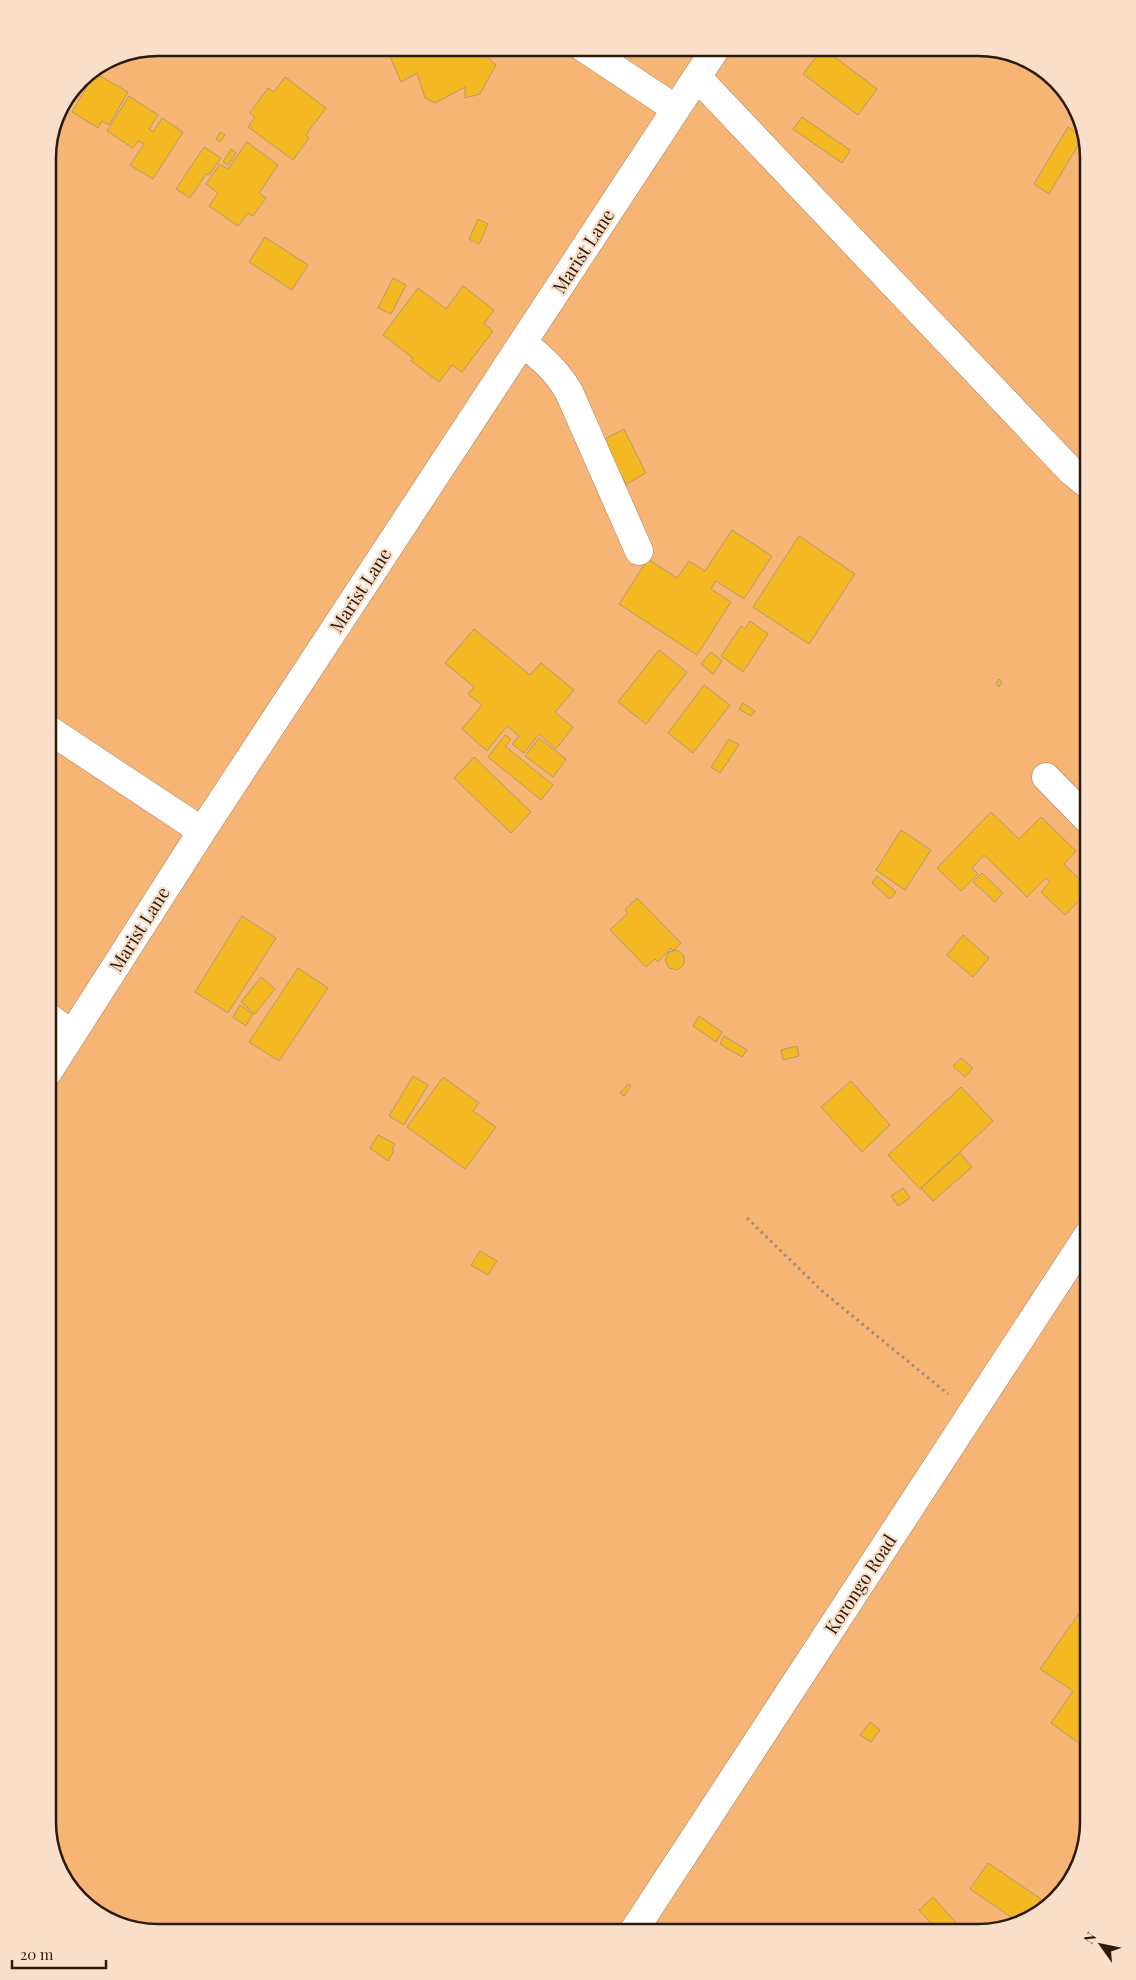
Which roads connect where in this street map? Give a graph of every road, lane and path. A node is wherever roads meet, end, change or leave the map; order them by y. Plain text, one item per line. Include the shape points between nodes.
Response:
1 (596, 56) edge
2 (711, 56) edge
3 (697, 77) junction
4 (676, 109) junction
5 (523, 343) junction
6 (1080, 478) edge
7 (639, 551) dead end
8 (56, 734) edge
9 (1046, 777) dead end
10 (1080, 812) edge
11 (202, 831) junction
12 (56, 1022) edge
13 (72, 1034) junction
14 (56, 1059) edge
15 (747, 1218) dead end
16 (1080, 1247) edge
17 (972, 1414) junction
18 (638, 1924) edge

1 - 4 street
2 - 3 street, Marist Lane
3 - 4 street, Marist Lane
3 - 6 street
4 - 5 street, Marist Lane
5 - 7 street via 543,358 569,392
5 - 11 street, Marist Lane
8 - 11 street
9 - 10 street
11 - 13 street, Marist Lane
12 - 13 street
13 - 14 street, Marist Lane
15 - 17 path via 822,1291
16 - 17 street, Korongo Road
17 - 18 street, Korongo Road

